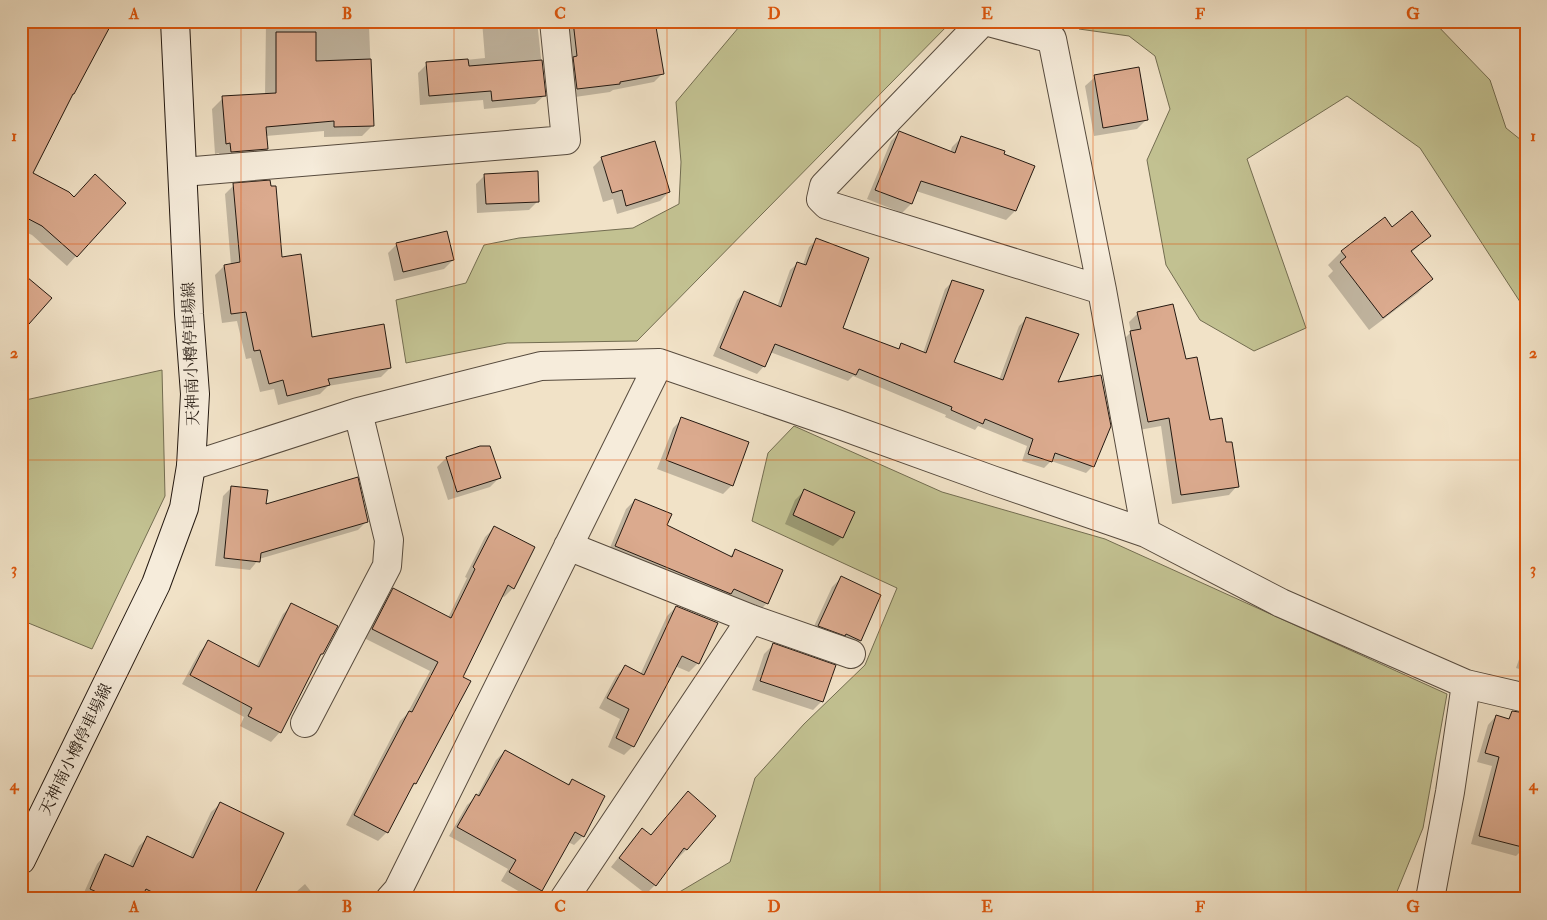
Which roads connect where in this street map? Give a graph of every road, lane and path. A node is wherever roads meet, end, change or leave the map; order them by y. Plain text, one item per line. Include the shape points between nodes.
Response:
1 (175, 21) edge
2 (554, 21) edge
3 (984, 21) edge
4 (183, 172) junction
5 (1102, 290) junction
6 (659, 363) junction
7 (358, 412) junction
8 (191, 466) junction
9 (1146, 534) junction
10 (568, 546) junction
11 (751, 619) junction
12 (851, 654) dead end
13 (1466, 684) junction
14 (1526, 698) edge
15 (305, 723) dead end
16 (21, 860) edge
17 (398, 896) edge
18 (564, 899) edge
19 (1430, 899) edge

1 - 4 street, 天神南小樽停車場線
2 - 4 street via 566,140
3 - 5 street via 1052,40
3 - 5 street via 824,186 821,200 826,205
4 - 8 street, 天神南小樽停車場線 via 195,394
5 - 9 street
6 - 7 street via 541,366
6 - 9 street
6 - 10 street
7 - 8 street
7 - 15 street via 389,540 387,566
8 - 16 street, 天神南小樽停車場線 via 184,508 156,584
9 - 13 street via 1281,603
10 - 11 street
10 - 17 street
11 - 12 street
11 - 18 street
13 - 14 street
13 - 19 street

